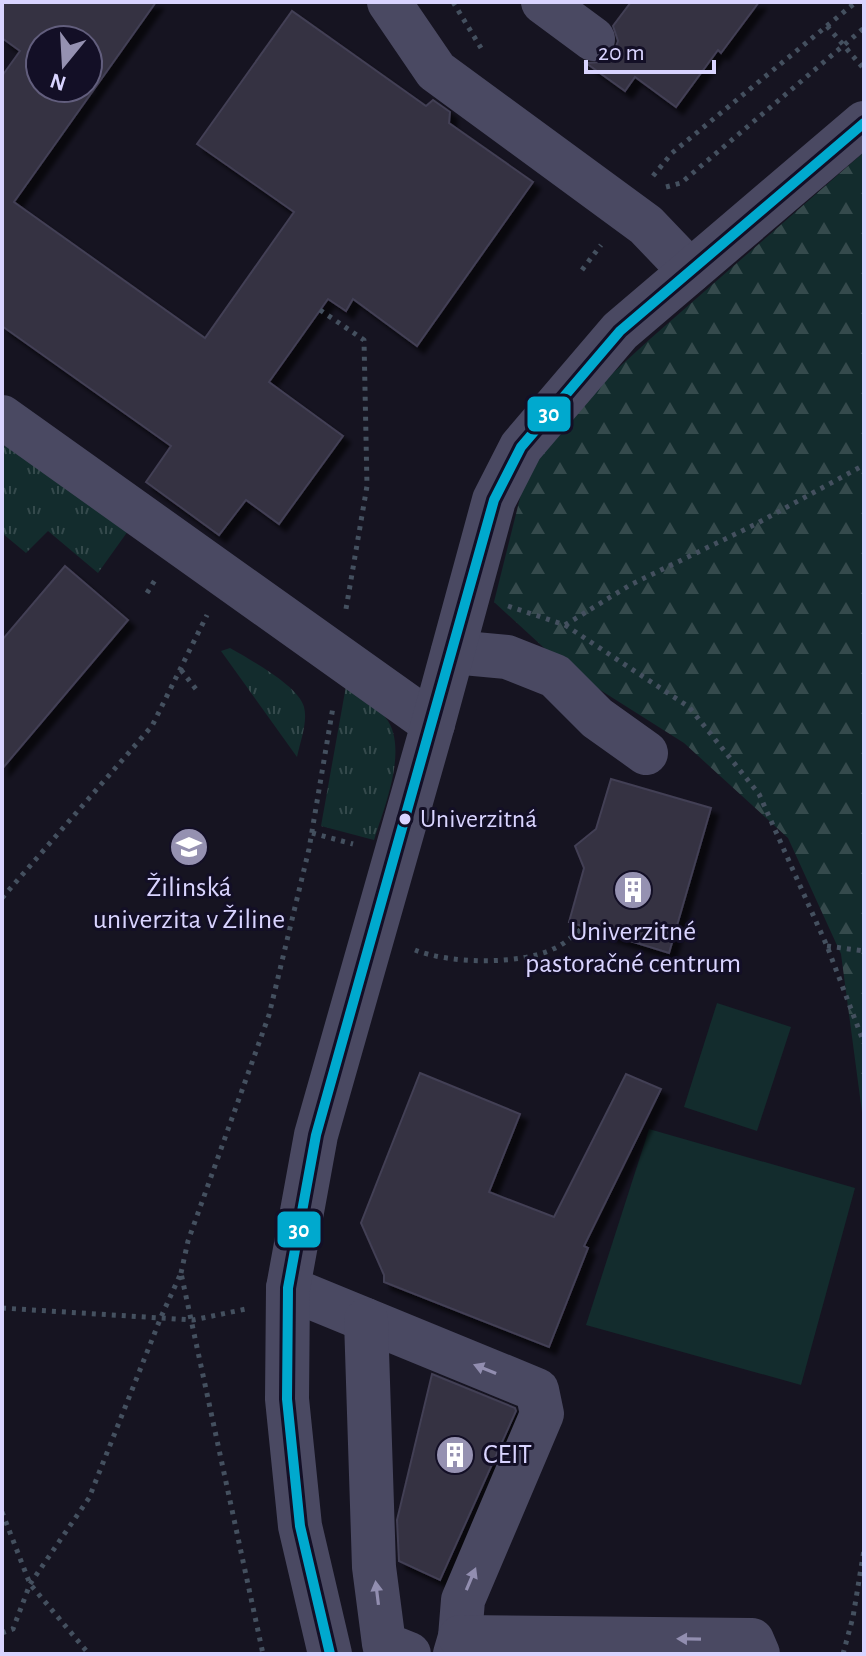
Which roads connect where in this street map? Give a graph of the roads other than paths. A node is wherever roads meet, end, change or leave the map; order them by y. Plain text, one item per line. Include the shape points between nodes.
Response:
1 (389, 2) edge
2 (543, 2) edge
3 (593, 39) dead end
4 (864, 123) edge
5 (690, 271) junction
6 (2, 417) edge
7 (453, 652) junction
8 (433, 724) junction
9 (646, 753) dead end
10 (287, 1295) junction
11 (366, 1320) junction
12 (457, 1645) edge
13 (330, 1654) edge
14 (409, 1654) edge
15 (758, 1654) edge

1 - 5 street via 436,71 646,225
2 - 3 street
4 - 5 street
5 - 7 street via 620,331 521,447 494,500
6 - 8 street
7 - 8 street
7 - 9 street via 507,657 555,676 597,718
8 - 10 street via 316,1135
10 - 11 street
10 - 13 street via 287,1399 300,1526
12 -> 11 street via 463,1600 542,1414 537,1390
14 -> 11 street via 384,1644 374,1567
15 -> 12 street via 752,1640

